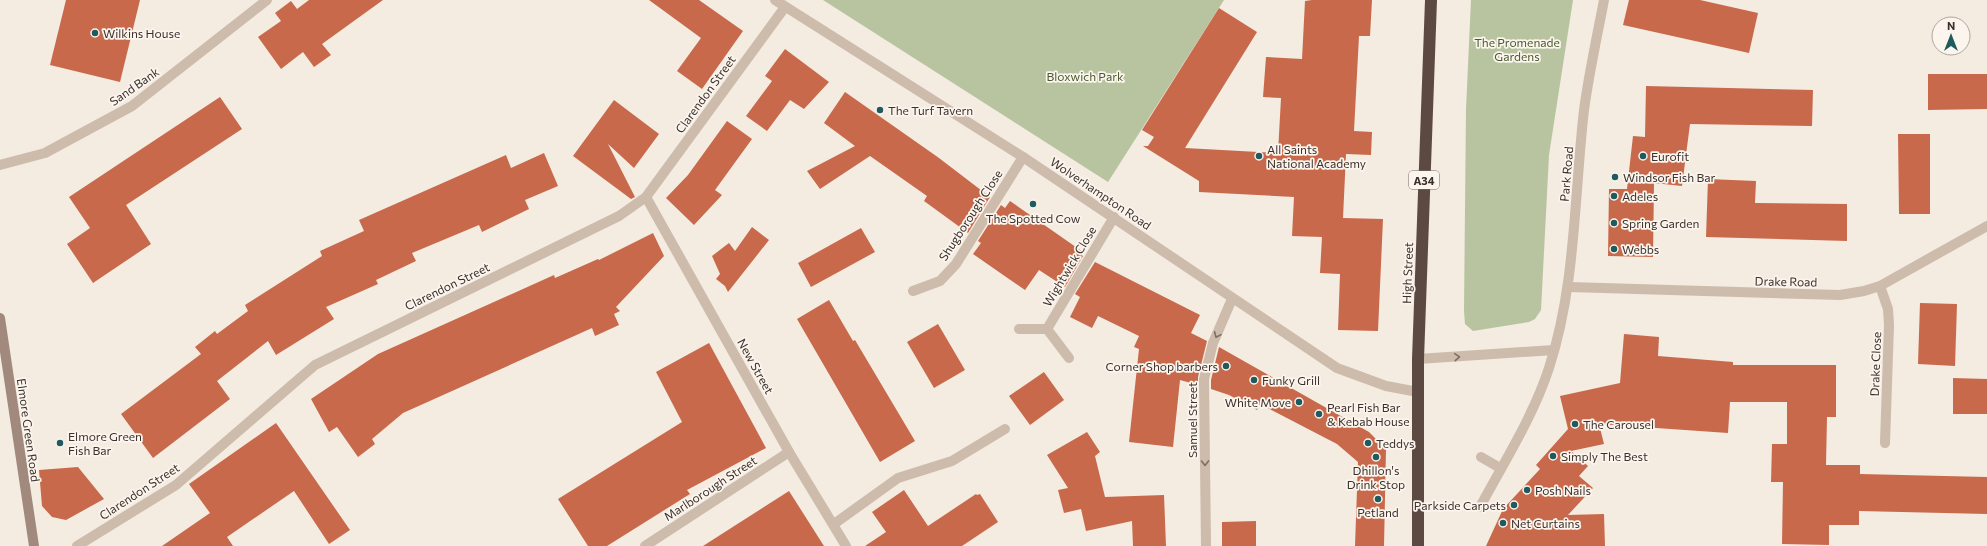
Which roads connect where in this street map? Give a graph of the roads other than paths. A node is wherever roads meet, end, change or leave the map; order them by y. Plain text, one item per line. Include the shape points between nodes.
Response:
1 (267, 0) edge
2 (775, 0) edge
3 (1431, 0) edge
4 (1604, 0) edge
5 (785, 7) junction
6 (1023, 157) junction
7 (0, 165) edge
8 (646, 197) junction
9 (1114, 217) junction
10 (1987, 226) edge
11 (1880, 286) junction
12 (1569, 287) junction
13 (913, 291) dead end
14 (1232, 299) junction
15 (0, 318) edge
16 (1019, 329) dead end
17 (1047, 329) junction
18 (1554, 350) junction
19 (1069, 358) dead end
20 (1418, 359) junction
21 (1418, 392) junction
22 (1005, 429) dead end
23 (1885, 443) dead end
24 (789, 452) junction
25 (1481, 456) dead end
26 (1500, 468) junction
27 (1480, 507) dead end
28 (834, 524) junction
29 (34, 546) edge
30 (77, 546) edge
31 (645, 546) edge
32 (846, 546) edge
33 (1206, 546) edge
34 (1418, 546) edge

1 - 7 street, Sand Bank via 132,106 45,154
2 - 5 street, Wolverhampton Road
3 - 20 highway, High Street / A34
4 - 12 street, Park Road via 1584,110
5 - 6 street, Wolverhampton Road
5 - 8 street, Clarendon Street
6 - 9 street, Wolverhampton Road
6 - 13 street, Shugborough Close via 956,264 940,281
8 - 24 street, New Street
8 - 30 street, Clarendon Street via 619,216 315,365 176,485
9 - 14 street, Wolverhampton Road
9 - 17 street, Wightwick Close
10 - 11 street, Drake Road
11 - 12 street, Drake Road via 1840,295
11 - 23 street, Drake Close via 1888,309 1889,325
12 - 18 street, Park Road
14 - 21 street, Wolverhampton Road via 1337,368 1386,386
14 -> 33 street, Samuel Street via 1213,343 1204,379
15 - 29 main road, Elmore Green Road
16 - 17 street
17 - 19 street
20 -> 18 street
18 - 26 street, Park Road via 1539,393
20 - 21 highway, High Street / A34
21 - 34 highway, High Street / A34
22 - 28 street via 952,461 898,478
24 - 28 street, New Street
24 - 31 street, Marlborough Street
25 - 26 street
26 - 27 street, Park Road
28 - 32 street, New Street

